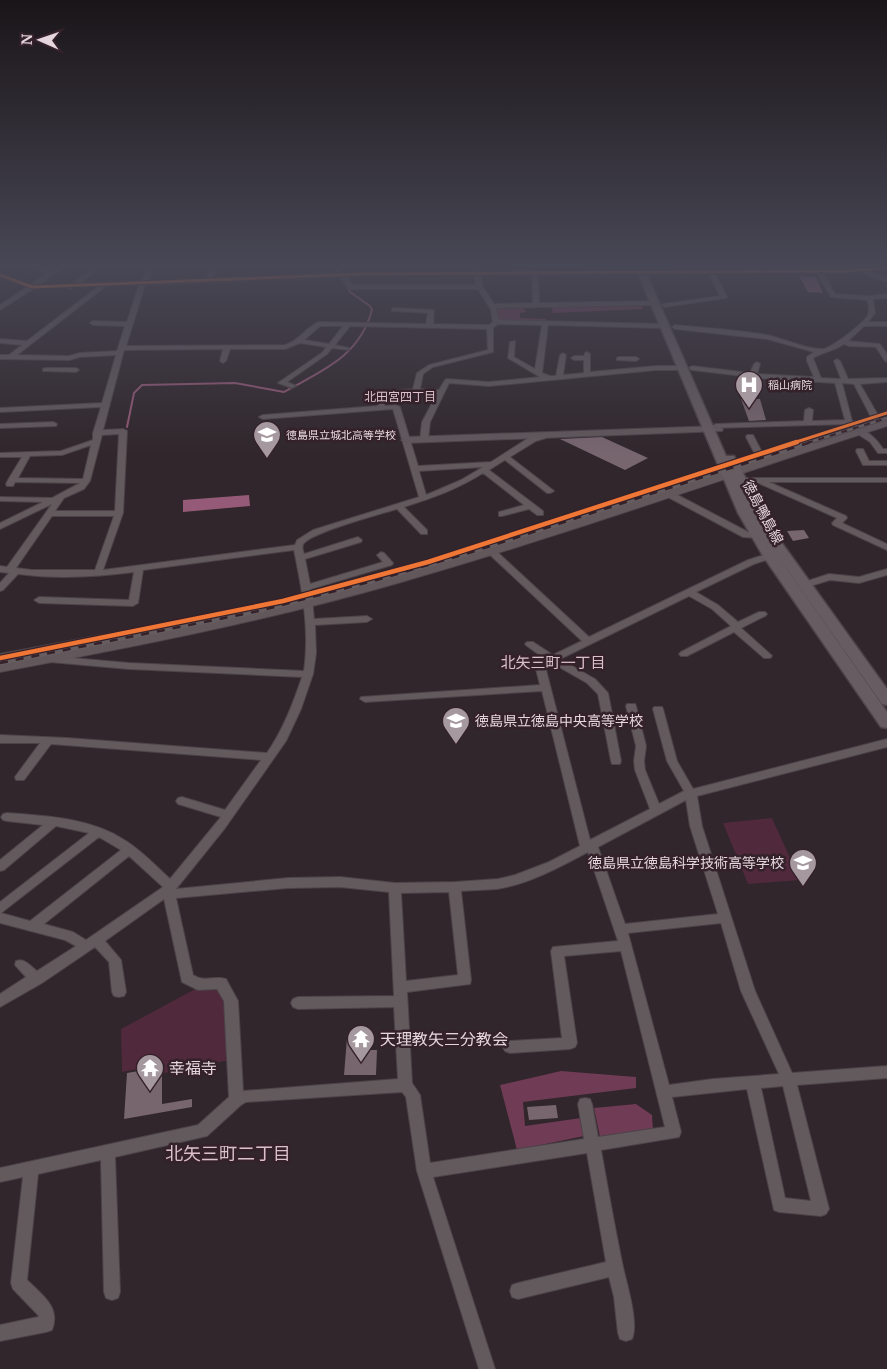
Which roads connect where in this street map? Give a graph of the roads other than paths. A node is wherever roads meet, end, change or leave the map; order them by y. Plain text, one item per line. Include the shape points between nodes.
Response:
1 (45, 330) edge
2 (127, 330) edge
3 (309, 330) edge
4 (344, 330) edge
5 (493, 330) edge
6 (544, 330) edge
7 (671, 330) edge
8 (707, 330) edge
9 (856, 330) edge
10 (300, 340) junction
11 (0, 341) edge
12 (844, 341) junction
13 (513, 342) dead end
14 (28, 343) junction
15 (332, 346) junction
16 (228, 347) junction
17 (347, 349) dead end
18 (121, 351) junction
19 (820, 351) junction
20 (563, 355) dead end
21 (0, 357) edge
22 (9, 358) junction
23 (574, 358) dead end
24 (52, 359) junction
25 (636, 359) dead end
26 (887, 360) edge
27 (223, 361) dead end
28 (837, 361) dead end
29 (757, 364) dead end
30 (687, 368) junction
31 (76, 370) dead end
32 (620, 372) junction
33 (538, 374) junction
34 (587, 375) junction
35 (754, 375) junction
36 (559, 378) junction
37 (550, 379) junction
38 (887, 380) edge
39 (819, 381) junction
40 (838, 382) junction
41 (846, 382) junction
42 (856, 382) junction
43 (292, 386) dead end
44 (416, 391) junction
45 (441, 392) junction
46 (106, 405) junction
47 (379, 408) junction
48 (19, 409) junction
49 (835, 409) dead end
50 (846, 409) junction
51 (0, 410) edge
52 (809, 410) dead end
53 (887, 413) edge
54 (263, 417) dead end
55 (875, 417) junction
56 (887, 422) edge
57 (808, 423) junction
58 (52, 424) dead end
59 (0, 426) edge
60 (14, 426) junction
61 (854, 426) junction
62 (714, 428) junction
63 (97, 433) junction
64 (543, 436) junction
65 (750, 437) dead end
66 (406, 440) junction
67 (424, 440) junction
68 (94, 442) junction
69 (875, 442) junction
70 (887, 442) edge
71 (886, 451) dead end
72 (860, 452) dead end
73 (27, 455) junction
74 (0, 456) edge
75 (504, 456) junction
76 (760, 456) junction
77 (887, 463) edge
78 (488, 467) junction
79 (414, 469) junction
80 (732, 472) junction
81 (756, 480) junction
82 (887, 480) edge
83 (86, 481) junction
84 (550, 491) dead end
85 (667, 493) junction
86 (58, 498) junction
87 (423, 498) junction
88 (0, 499) edge
89 (11, 499) junction
90 (0, 505) edge
91 (398, 506) junction
92 (530, 506) junction
93 (119, 513) junction
94 (540, 513) dead end
95 (50, 514) junction
96 (502, 514) dead end
97 (0, 526) edge
98 (424, 532) dead end
99 (757, 535) junction
100 (358, 540) dead end
101 (298, 547) junction
102 (887, 547) edge
103 (491, 551) junction
104 (776, 554) junction
105 (381, 555) dead end
106 (300, 558) junction
107 (139, 568) junction
108 (0, 569) edge
109 (13, 570) junction
110 (887, 572) edge
111 (98, 573) junction
112 (804, 585) junction
113 (0, 588) edge
114 (689, 592) junction
115 (307, 595) junction
116 (39, 600) dead end
117 (762, 614) dead end
118 (367, 619) dead end
119 (310, 622) junction
120 (736, 627) junction
121 (589, 642) junction
122 (530, 644) dead end
123 (684, 654) dead end
124 (767, 656) dead end
125 (0, 658) edge
126 (50, 659) junction
127 (552, 659) junction
128 (0, 668) edge
129 (308, 674) junction
130 (544, 688) junction
131 (365, 700) dead end
132 (887, 700) edge
133 (631, 706) dead end
134 (658, 709) dead end
135 (887, 723) edge
136 (0, 739) edge
137 (48, 741) junction
138 (887, 743) edge
139 (268, 757) junction
140 (616, 761) dead end
141 (20, 777) dead end
142 (691, 794) junction
143 (182, 801) dead end
144 (656, 811) junction
145 (227, 816) junction
146 (2, 819) edge
147 (54, 822) junction
148 (97, 833) junction
149 (589, 846) junction
150 (129, 850) junction
151 (0, 867) edge
152 (455, 887) junction
153 (395, 888) junction
154 (167, 892) junction
155 (0, 909) edge
156 (0, 918) edge
157 (726, 918) junction
158 (34, 925) junction
159 (621, 929) junction
160 (91, 943) junction
161 (625, 946) junction
162 (21, 965) dead end
163 (36, 979) junction
164 (120, 992) dead end
165 (400, 994) junction
166 (0, 1001) edge
167 (298, 1003) dead end
168 (510, 1047) dead end
169 (887, 1072) edge
170 (788, 1080) junction
171 (753, 1082) junction
172 (405, 1085) junction
173 (663, 1092) junction
174 (236, 1100) junction
175 (585, 1104) dead end
176 (593, 1145) junction
177 (108, 1152) junction
178 (30, 1170) junction
179 (424, 1171) junction
180 (0, 1175) edge
181 (615, 1268) junction
182 (518, 1291) dead end
183 (112, 1292) dead end
184 (0, 1333) edge
185 (626, 1333) dead end
186 (487, 1369) edge

1 - 14 street
2 - 18 street
3 - 10 street
4 - 15 street
5 - 44 street via 491,351 430,366 420,373
6 - 33 street
7 - 30 main road, 徳島鴨島線
8 - 19 street via 767,336
9 - 12 street
10 - 15 street
10 - 16 street via 285,348
11 - 14 street
12 - 19 street via 829,351
12 - 26 street via 878,345
13 - 33 street via 511,358
14 - 22 street
15 - 17 street
15 - 43 street via 281,383
16 - 18 street
16 - 27 street
18 - 24 street
18 - 46 street
19 - 39 street via 810,356
20 - 36 street
21 - 22 street
22 - 24 street
23 - 34 street via 587,356
24 - 31 street via 44,373
25 - 32 street via 619,357
28 - 41 street
29 - 35 street
30 - 32 street
30 - 35 street
30 - 62 main road, 徳島鴨島線
32 - 34 street
33 - 37 street
34 - 36 street
35 - 39 street
36 - 37 street
37 - 45 street via 489,384 447,380
38 - 42 street
39 - 40 street
40 - 41 street
40 - 50 street
41 - 42 street
42 - 55 street
44 - 45 street
44 - 47 street via 389,393
45 - 67 street via 426,422
46 - 48 street
46 - 63 street
47 - 54 street
47 - 66 street via 396,407
48 - 51 street
48 - 60 street
49 - 50 street
50 - 61 street
52 - 57 street
53 - 55 street
55 - 61 street
56 - 61 street
57 - 61 street
57 - 62 street
58 - 60 street
59 - 60 street
61 - 69 street
61 - 76 street
61 - 80 street
62 - 64 street
62 - 80 main road, 徳島鴨島線
63 - 68 street
63 - 93 street via 123,431
64 - 67 street
64 - 75 street
65 - 76 street
66 - 67 street
66 - 79 street
68 - 73 street via 62,453
68 - 83 street
69 - 70 street
69 - 71 street via 881,451
72 - 77 street via 866,463
73 - 74 street
73 - 83 street via 11,482
75 - 78 street
75 - 84 street
76 - 80 street
78 - 79 street
78 - 87 street via 464,482
78 - 92 street
79 - 87 street
80 - 81 street
80 - 85 street
80 - 99 main road, 徳島鴨島線
80 - 104 main road, 徳島鴨島線 via 768,532
80 - 115 street
81 - 82 street
81 - 102 street via 843,518 836,523
83 - 86 street via 81,487
85 - 99 street via 746,535
85 - 103 street
86 - 89 street
86 - 95 street
86 - 97 street
87 - 91 street
88 - 89 street
89 - 90 street
91 - 98 street
91 - 101 street via 316,532 300,542
92 - 94 street
92 - 96 street
93 - 95 street
93 - 111 street
95 - 109 street
99 - 104 main road, 徳島鴨島線
100 - 106 street
101 - 106 street
101 - 107 street
103 - 115 street via 445,566
103 - 121 street
104 - 112 main road, 徳島鴨島線
104 - 114 street via 751,562
104 - 135 main road, 徳島鴨島線
105 - 115 street via 389,563
106 - 115 street
107 - 111 street
107 - 116 street via 133,603
108 - 109 street
109 - 111 street
109 - 113 street
110 - 112 street via 859,580 829,577
112 - 132 main road, 徳島鴨島線
114 - 120 street via 715,607
114 - 121 street
115 - 119 street
115 - 125 street
115 - 126 street
117 - 120 street
118 - 119 street
119 - 129 street
120 - 123 street
120 - 124 street
121 - 127 street
122 - 127 street
126 - 128 street
126 - 129 street
127 - 130 street via 540,665
127 - 140 street via 592,680 603,693
129 - 139 street via 281,741
130 - 131 street
130 - 149 street
133 - 144 street via 641,746 640,770
134 - 142 street via 672,761
136 - 137 street
137 - 139 street
137 - 141 street
138 - 142 street
139 - 145 street
142 - 144 street
142 - 157 street via 696,826
143 - 145 street
144 - 149 street
145 - 154 street
146 - 147 street
147 - 148 street
147 - 151 street
148 - 150 street
148 - 155 street
149 - 152 street via 517,879 498,884
149 - 159 street
150 - 154 street
150 - 158 street
152 - 153 street
152 - 165 street via 465,980
153 - 154 street via 340,882
153 - 165 street
154 - 160 street
154 - 174 street via 187,978 198,984 221,983 232,1000
156 - 158 street
157 - 159 street
157 - 170 street via 748,991
158 - 160 street
159 - 161 street
160 - 163 street
160 - 164 street via 115,960
161 - 168 street via 557,951 570,1043
161 - 173 street
162 - 163 street
163 - 166 street
165 - 167 street
165 - 172 street
169 - 170 street
170 - 171 street
170 - 171 street via 821,1208 779,1205
171 - 173 street
172 - 174 street via 246,1096
172 - 179 street via 413,1095
173 - 176 street via 674,1132
174 - 177 street via 202,1131
175 - 176 street
176 - 179 street
176 - 181 street
177 - 178 street
177 - 183 street
178 - 180 street
178 - 184 street via 19,1283 47,1313 46,1324
179 - 186 street
181 - 182 street
181 - 185 street

